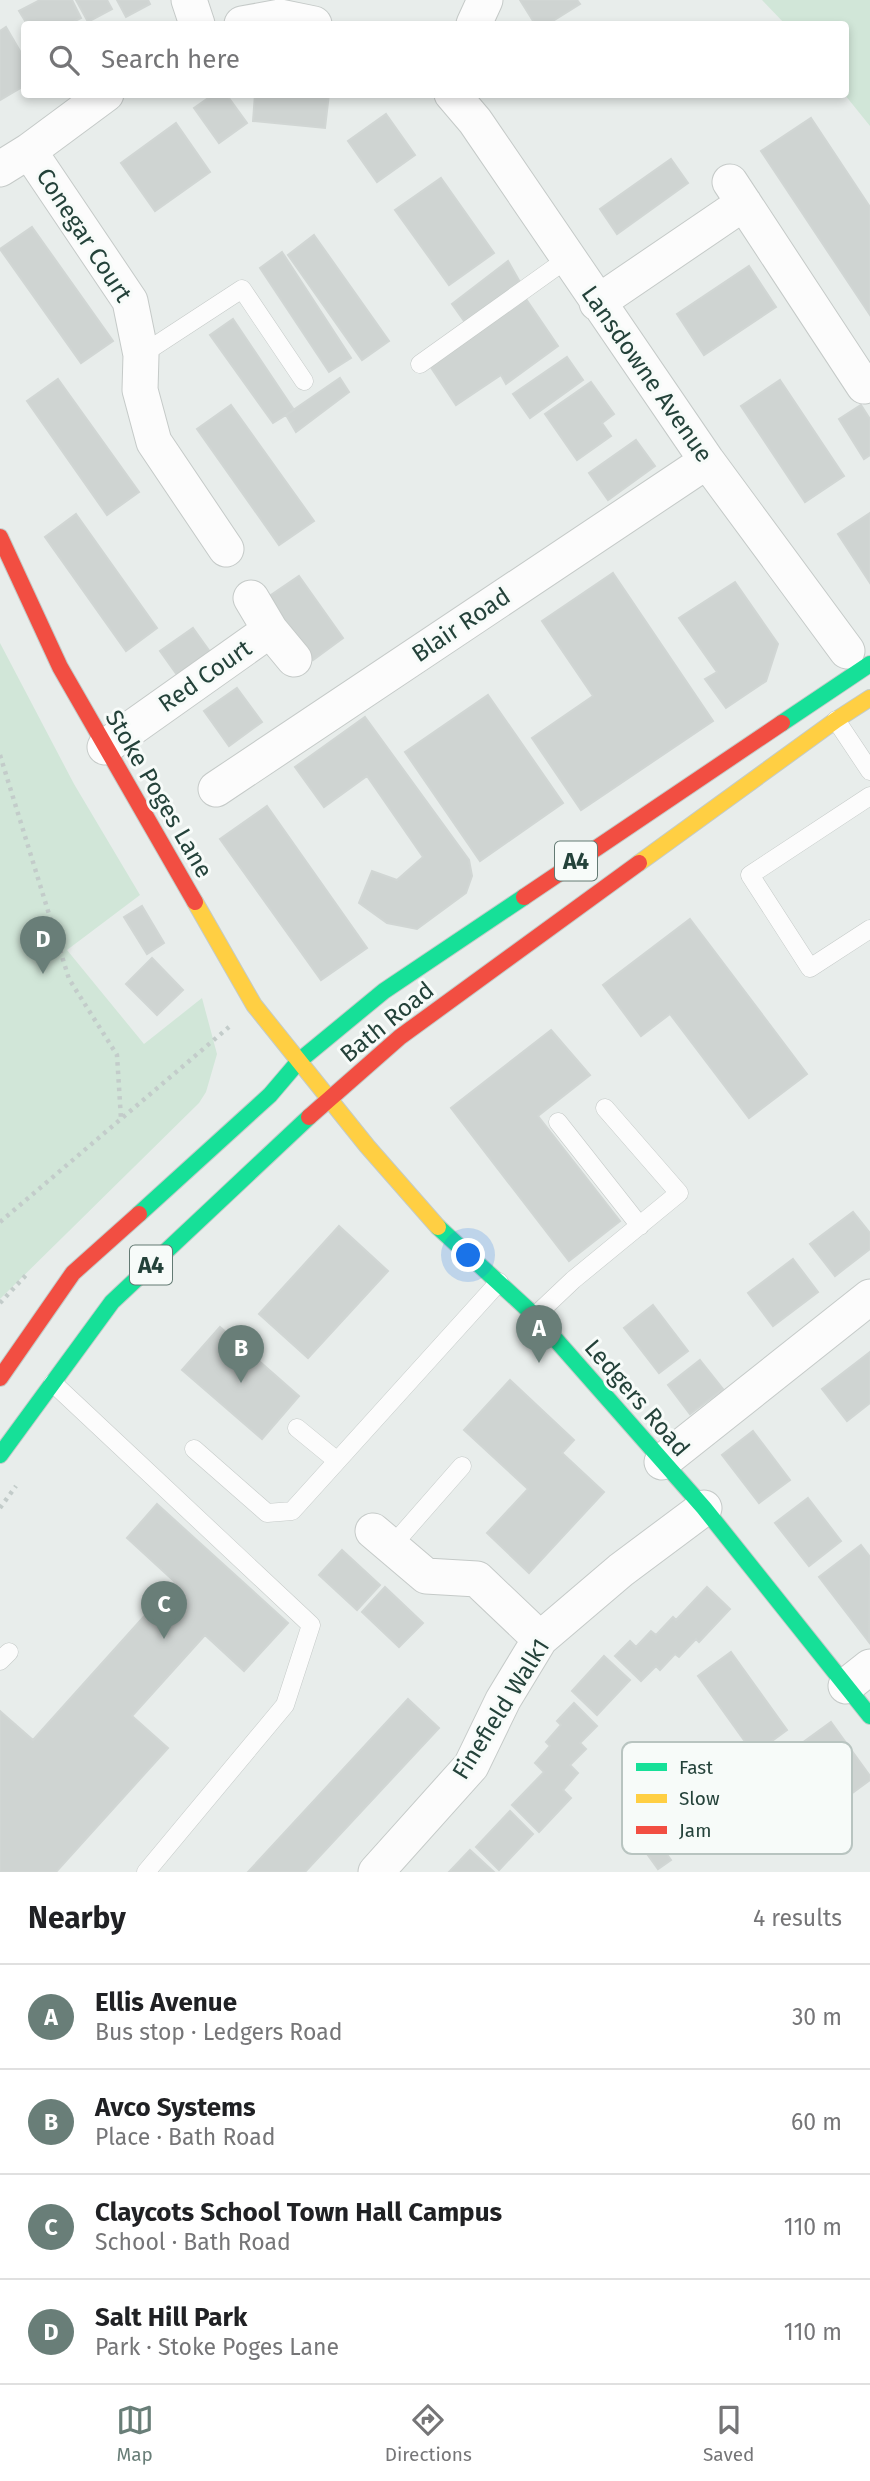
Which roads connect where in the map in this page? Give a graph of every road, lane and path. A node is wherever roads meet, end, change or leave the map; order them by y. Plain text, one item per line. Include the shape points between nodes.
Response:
1 (189, 0) edge
2 (485, 0) edge
3 (196, 21) edge
4 (258, 21) edge
5 (299, 21) edge
6 (475, 21) edge
7 (101, 98) edge
8 (455, 98) edge
9 (29, 151) junction
10 (0, 169) edge
11 (567, 259) junction
12 (597, 303) junction
13 (141, 355) junction
14 (420, 364) dead end
15 (304, 381) dead end
16 (864, 386) dead end
17 (706, 461) junction
18 (0, 537) edge
19 (226, 550) dead end
20 (251, 598) dead end
21 (270, 629) junction
22 (294, 659) dead end
23 (859, 661) edge
24 (870, 698) edge
25 (836, 720) junction
26 (105, 747) junction
27 (0, 755) edge
28 (870, 771) edge
29 (216, 789) dead end
30 (870, 796) edge
31 (870, 929) edge
32 (254, 1005) junction
33 (299, 1061) junction
34 (329, 1099) junction
35 (606, 1108) dead end
36 (121, 1119) junction
37 (558, 1122) dead end
38 (0, 1222) edge
39 (640, 1226) junction
40 (499, 1282) junction
41 (870, 1297) edge
42 (535, 1316) junction
43 (0, 1378) edge
44 (53, 1383) junction
45 (297, 1428) dead end
46 (194, 1449) dead end
47 (0, 1455) edge
48 (336, 1460) junction
49 (662, 1462) junction
50 (462, 1466) dead end
51 (704, 1508) junction
52 (382, 1539) joint
53 (540, 1639) junction
54 (858, 1676) edge
55 (870, 1716) edge
56 (146, 1872) edge
57 (376, 1872) edge

1 - 3 street
2 - 6 street
4 - 5 street via 280,17
7 - 9 street
8 - 11 street, Lansdowne Avenue
9 - 10 street
9 - 13 street, Conegar Court via 130,301
11 - 12 street, Lansdowne Avenue
11 - 14 lane
12 - 16 street via 737,192
12 - 17 street, Lansdowne Avenue
13 - 15 lane via 224,294 242,289
13 - 19 street, Conegar Court via 140,390 154,442 190,520
17 - 23 street, Lansdowne Avenue
17 - 29 street, Blair Road
18 - 26 main road, Stoke Poges Lane via 60,667
20 - 21 street, Red Court
21 - 22 street, Red Court
21 - 26 street, Red Court
23 - 33 main road, Bath Road / A4 via 384,990
24 - 25 main road, Bath Road / A4
25 - 28 lane
25 - 34 main road, Bath Road / A4 via 400,1037
26 - 32 main road, Stoke Poges Lane
27 - 36 path via 69,979 117,1055
30 - 31 lane via 750,875 810,968
32 - 33 main road, Stoke Poges Lane
32 - 36 path
33 - 34 main road, Ledgers Road
33 - 43 main road, Bath Road / A4 via 270,1095 73,1273
34 - 40 main road, Ledgers Road via 441,1230
34 - 44 main road, Bath Road / A4 via 112,1303
35 - 39 lane via 679,1193
36 - 38 path
37 - 39 lane
39 - 42 lane
40 - 42 main road, Ledgers Road
40 - 48 lane
41 - 49 street
42 - 49 main road, Ledgers Road
44 - 47 main road, Bath Road / A4
44 - 56 lane via 311,1625 285,1705
45 - 48 lane
46 - 48 lane via 267,1513 292,1511
49 - 51 main road, Ledgers Road
50 - 52 lane
51 - 53 street, Finefield Walk1
51 - 54 main road, Ledgers Road
52 - 53 street via 426,1576 477,1578
53 - 57 street, Finefield Walk1 via 471,1766
54 - 55 main road, Ledgers Road

